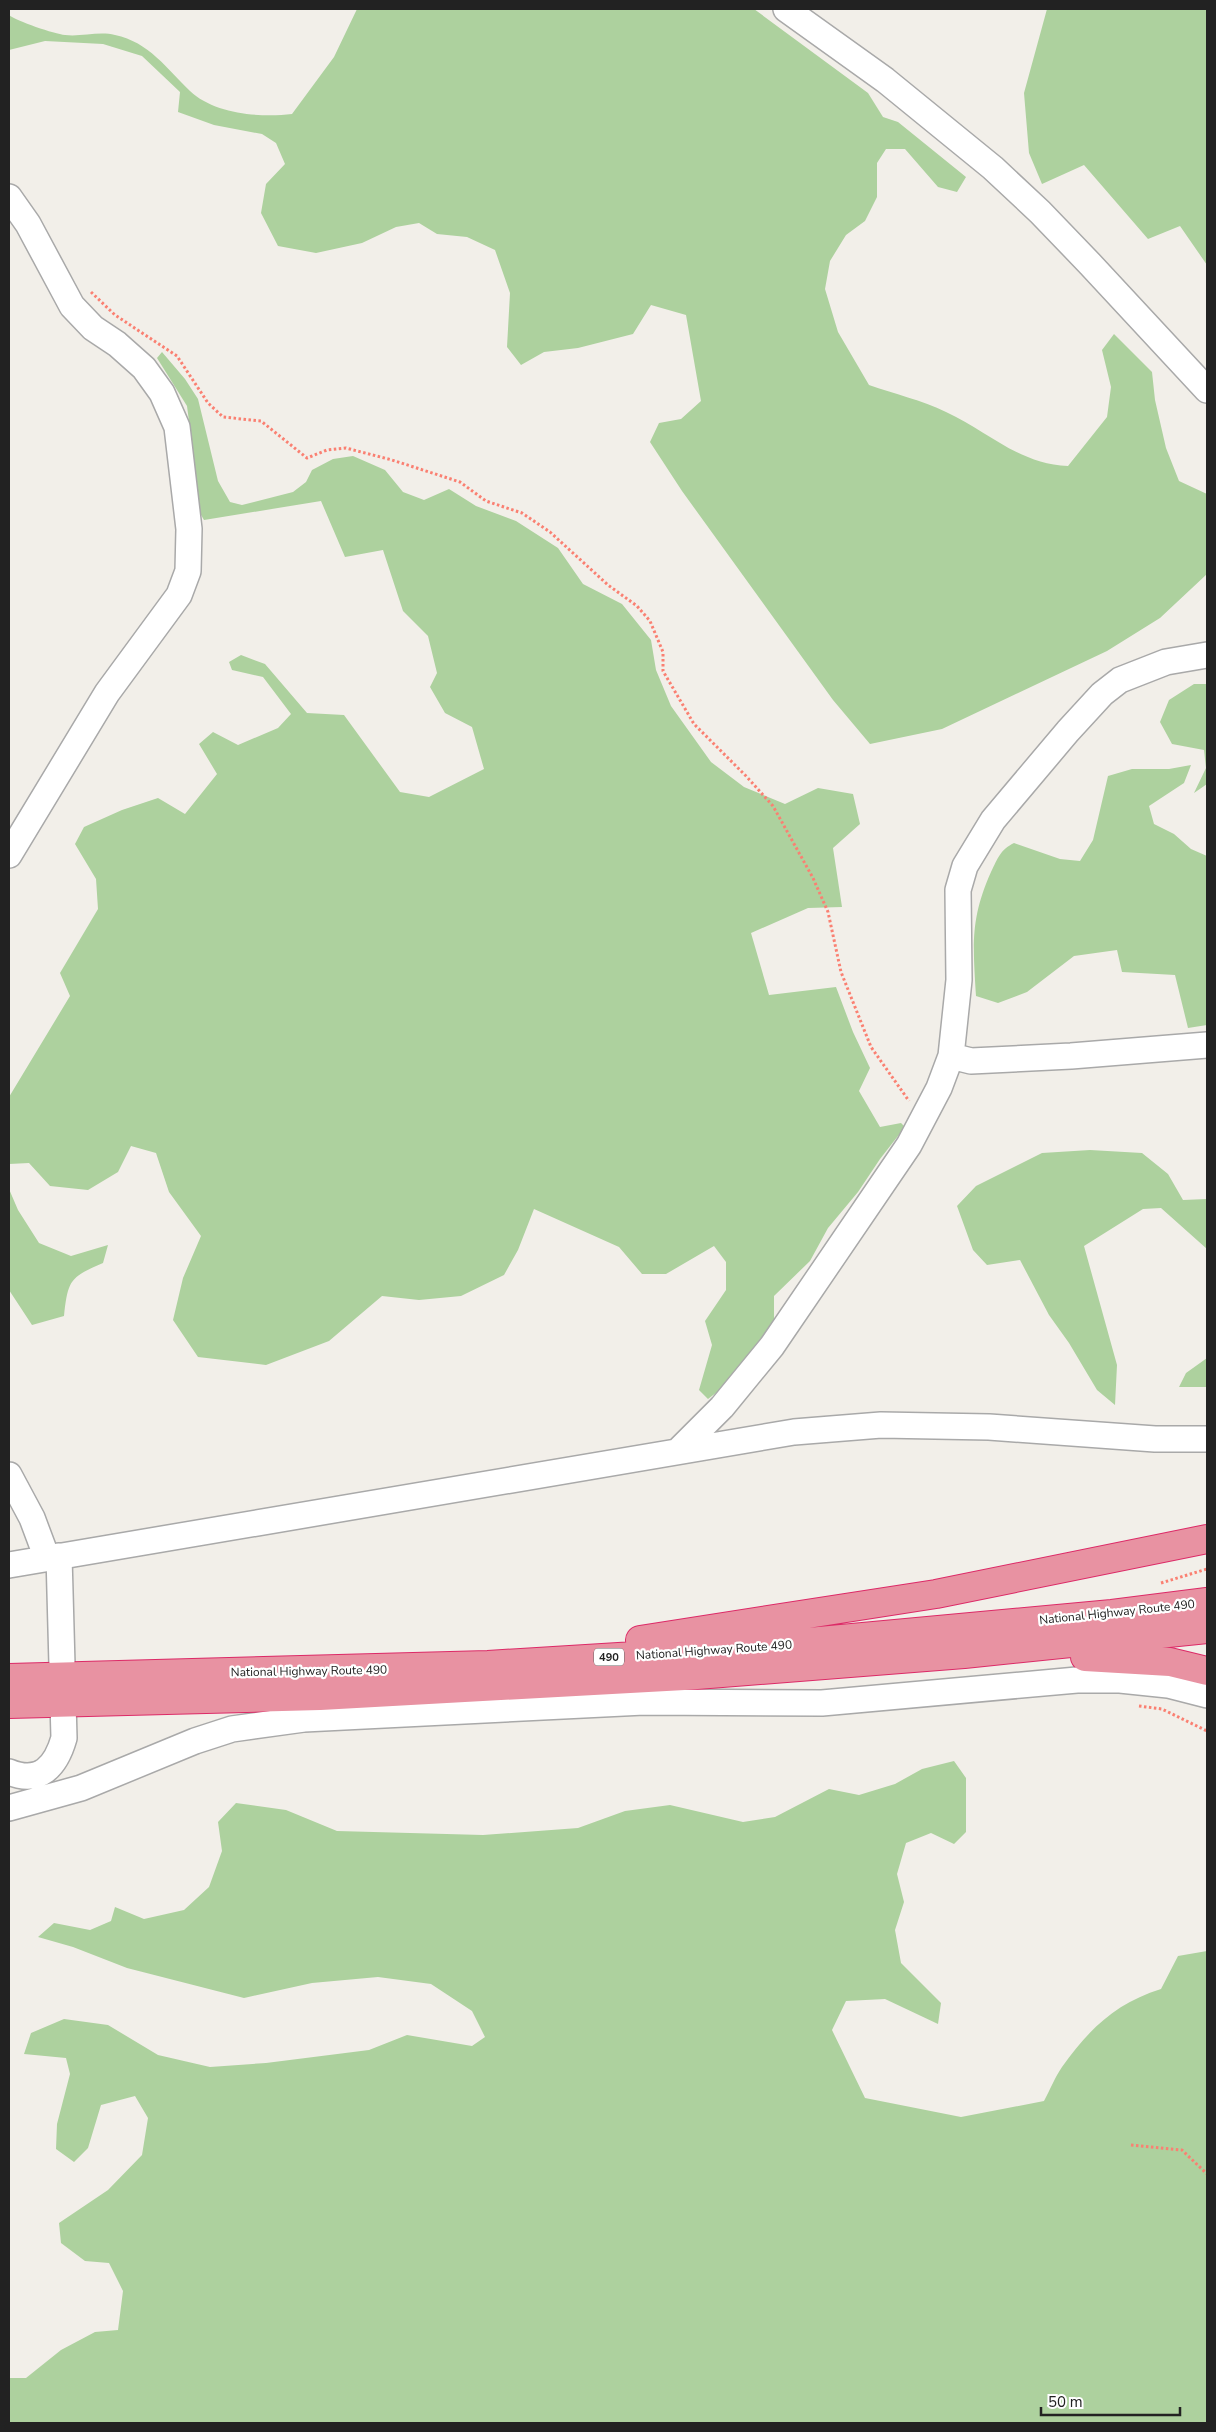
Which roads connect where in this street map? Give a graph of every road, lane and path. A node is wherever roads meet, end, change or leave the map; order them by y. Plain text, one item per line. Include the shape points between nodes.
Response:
1 (786, 9) edge
2 (9, 197) edge
3 (86, 288) dead end
4 (1207, 390) edge
5 (1207, 655) edge
6 (9, 855) edge
7 (1207, 1045) edge
8 (951, 1056) junction
9 (925, 1116) junction
10 (1207, 1439) edge
11 (679, 1450) junction
12 (9, 1475) edge
13 (1207, 1539) edge
14 (53, 1557) junction
15 (9, 1565) edge
16 (1207, 1570) edge
17 (1160, 1584) dead end
18 (1207, 1602) edge
19 (1207, 1629) edge
20 (964, 1654) junction
21 (488, 1665) junction
22 (1207, 1671) edge
23 (9, 1678) edge
24 (64, 1689) junction
25 (1207, 1696) edge
26 (9, 1704) edge
27 (1162, 1709) dead end
28 (1207, 1731) edge
29 (9, 1772) edge
30 (9, 1808) edge
31 (1131, 2145) dead end
32 (1207, 2174) edge

1 - 4 street via 885,80 993,168 1046,219
2 - 6 street via 28,224 72,306 144,368 162,393 177,427 189,529 188,571 179,596 107,693
3 - 9 path via 116,314 177,356 208,403 223,417 261,421 307,458 327,450 346,448 460,482 486,501 522,513 550,532 608,585 637,606 650,621 663,652 663,672 694,724 773,806 828,912 842,972 872,1047 905,1097
5 - 8 street via 1166,662 1120,680 1102,694 1068,731 993,820 965,866 958,890 959,980
7 - 8 street via 971,1061
8 - 9 street
9 - 11 street via 852,1232 772,1346 722,1407
10 - 11 street via 989,1427 882,1425 794,1432
11 - 14 street
12 - 14 street
13 - 21 highway via 936,1594
14 - 15 street
14 - 24 street
16 - 17 path
18 - 21 highway, National Highway Route 490 / 490 via 902,1635
19 - 20 highway, National Highway Route 490 / 490
20 - 22 highway via 1109,1657 1170,1662
20 - 24 highway, National Highway Route 490 / 490 via 684,1676 320,1696
21 - 24 highway, National Highway Route 490 / 490
23 - 24 highway, National Highway Route 490 / 490
24 - 26 highway, National Highway Route 490 / 490
24 - 29 street via 64,1738 52,1765 27,1777
25 - 30 street via 1168,1685 1077,1680 822,1703 644,1702 304,1719 232,1729 195,1741 121,1774
27 - 28 path
31 - 32 path via 1182,2150

